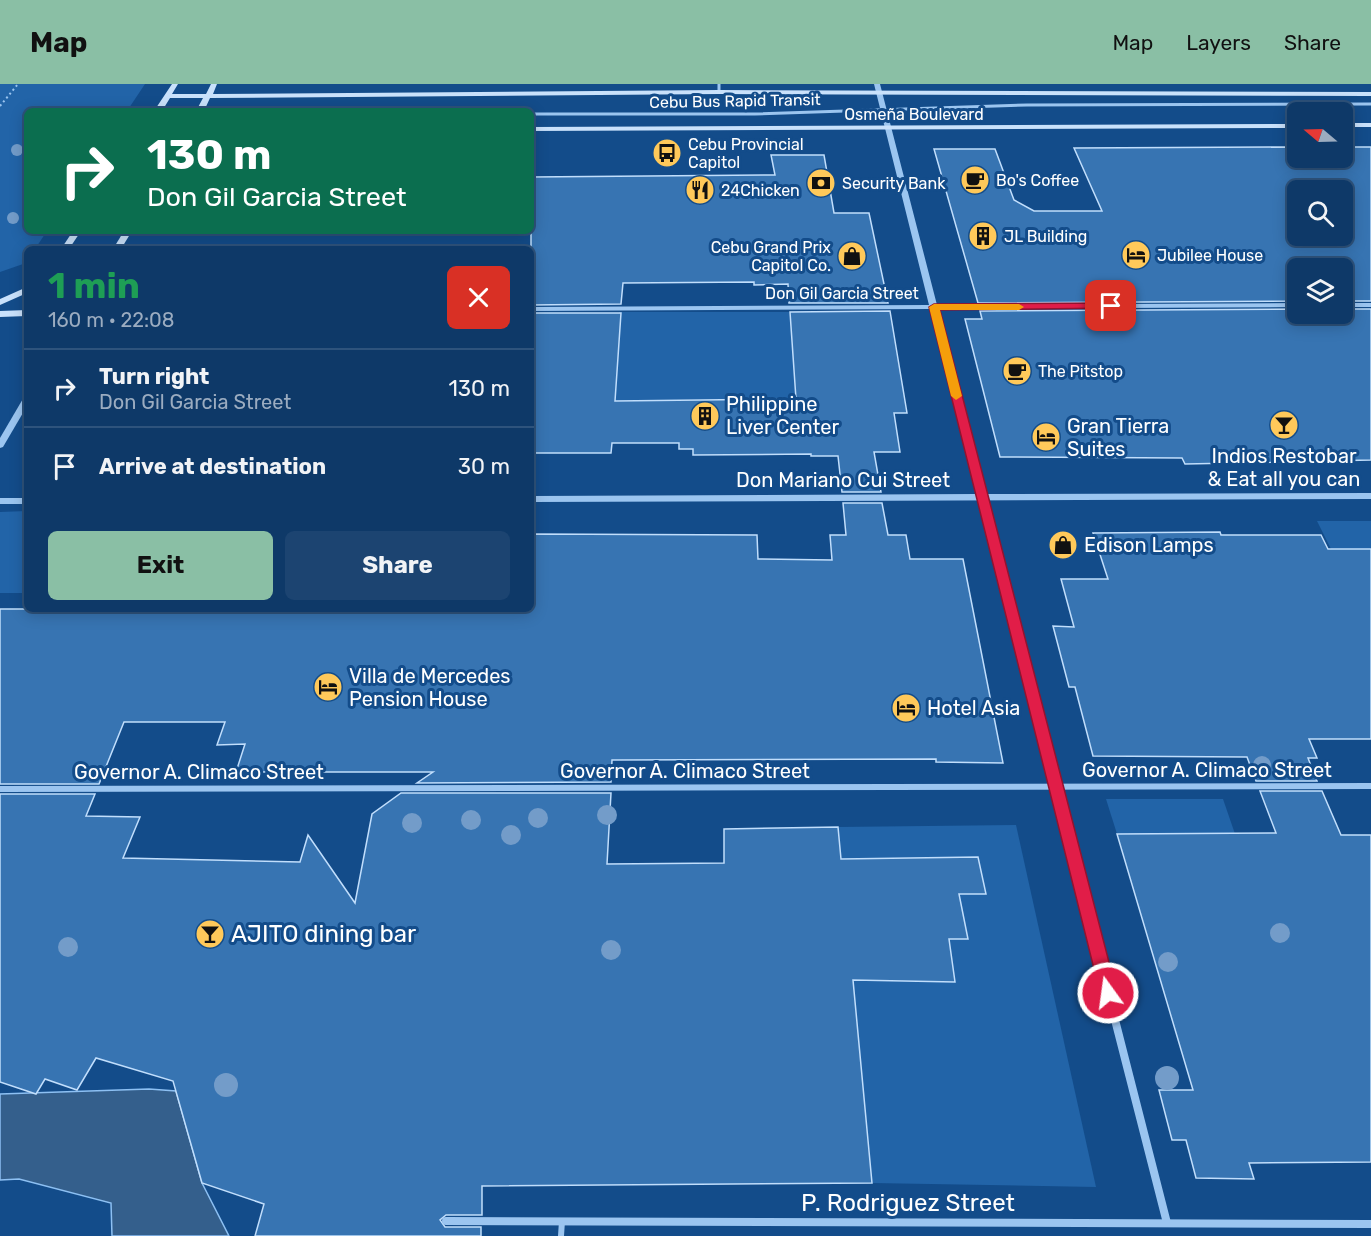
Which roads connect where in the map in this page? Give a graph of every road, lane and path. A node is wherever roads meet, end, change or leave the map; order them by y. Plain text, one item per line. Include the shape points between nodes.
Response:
1 (18, 84) edge
2 (175, 84) edge
3 (214, 84) edge
4 (877, 84) edge
5 (719, 88) edge
6 (878, 93) junction
7 (1371, 94) edge
8 (168, 96) junction
9 (207, 96) junction
10 (1371, 104) edge
11 (0, 106) edge
12 (160, 108) edge
13 (201, 108) edge
14 (883, 110) junction
15 (534, 114) edge
16 (1353, 125) edge
17 (1371, 125) edge
18 (1287, 126) edge
19 (888, 127) junction
20 (534, 129) edge
21 (24, 291) edge
22 (0, 302) edge
23 (1287, 305) edge
24 (1353, 305) edge
25 (1371, 305) edge
26 (934, 307) junction
27 (534, 309) edge
28 (24, 313) edge
29 (0, 314) edge
30 (24, 404) edge
31 (0, 445) edge
32 (1371, 496) edge
33 (982, 497) junction
34 (534, 499) edge
35 (0, 501) edge
36 (24, 501) edge
37 (1371, 786) edge
38 (1056, 787) junction
39 (0, 789) edge
40 (446, 1221) dead end
41 (562, 1221) junction
42 (1167, 1223) junction
43 (1371, 1224) edge
44 (561, 1236) edge

1 - 11 path
2 - 8 main road
3 - 9 main road
4 - 6 street
5 - 6 main road, Osmeña Boulevard
5 - 9 main road, Osmeña Boulevard
6 - 7 main road, Osmeña Boulevard
6 - 14 street
8 - 9 main road, Osmeña Boulevard
8 - 12 main road
9 - 13 main road
10 - 14 lane, Cebu Bus Rapid Transit via 1027,105
14 - 15 lane, Cebu Bus Rapid Transit
14 - 19 street
16 - 17 main road
18 - 19 main road, Osmeña Boulevard
19 - 20 main road, Osmeña Boulevard
19 - 26 street
21 - 22 main road
23 - 26 street, Don Gil Garcia Street
24 - 25 street
26 - 27 street, Don Gil Garcia Street
26 - 33 street
28 - 29 main road
30 - 31 street
32 - 33 street, Don Mariano Cui Street
33 - 34 street, Don Mariano Cui Street
33 - 38 street
35 - 36 street
37 - 38 street, Governor A. Climaco Street
38 - 39 street, Governor A. Climaco Street
38 - 42 street
40 - 41 street, P. Rodriguez Street
41 - 42 street, P. Rodriguez Street
41 - 44 lane
42 - 43 street, P. Rodriguez Street

